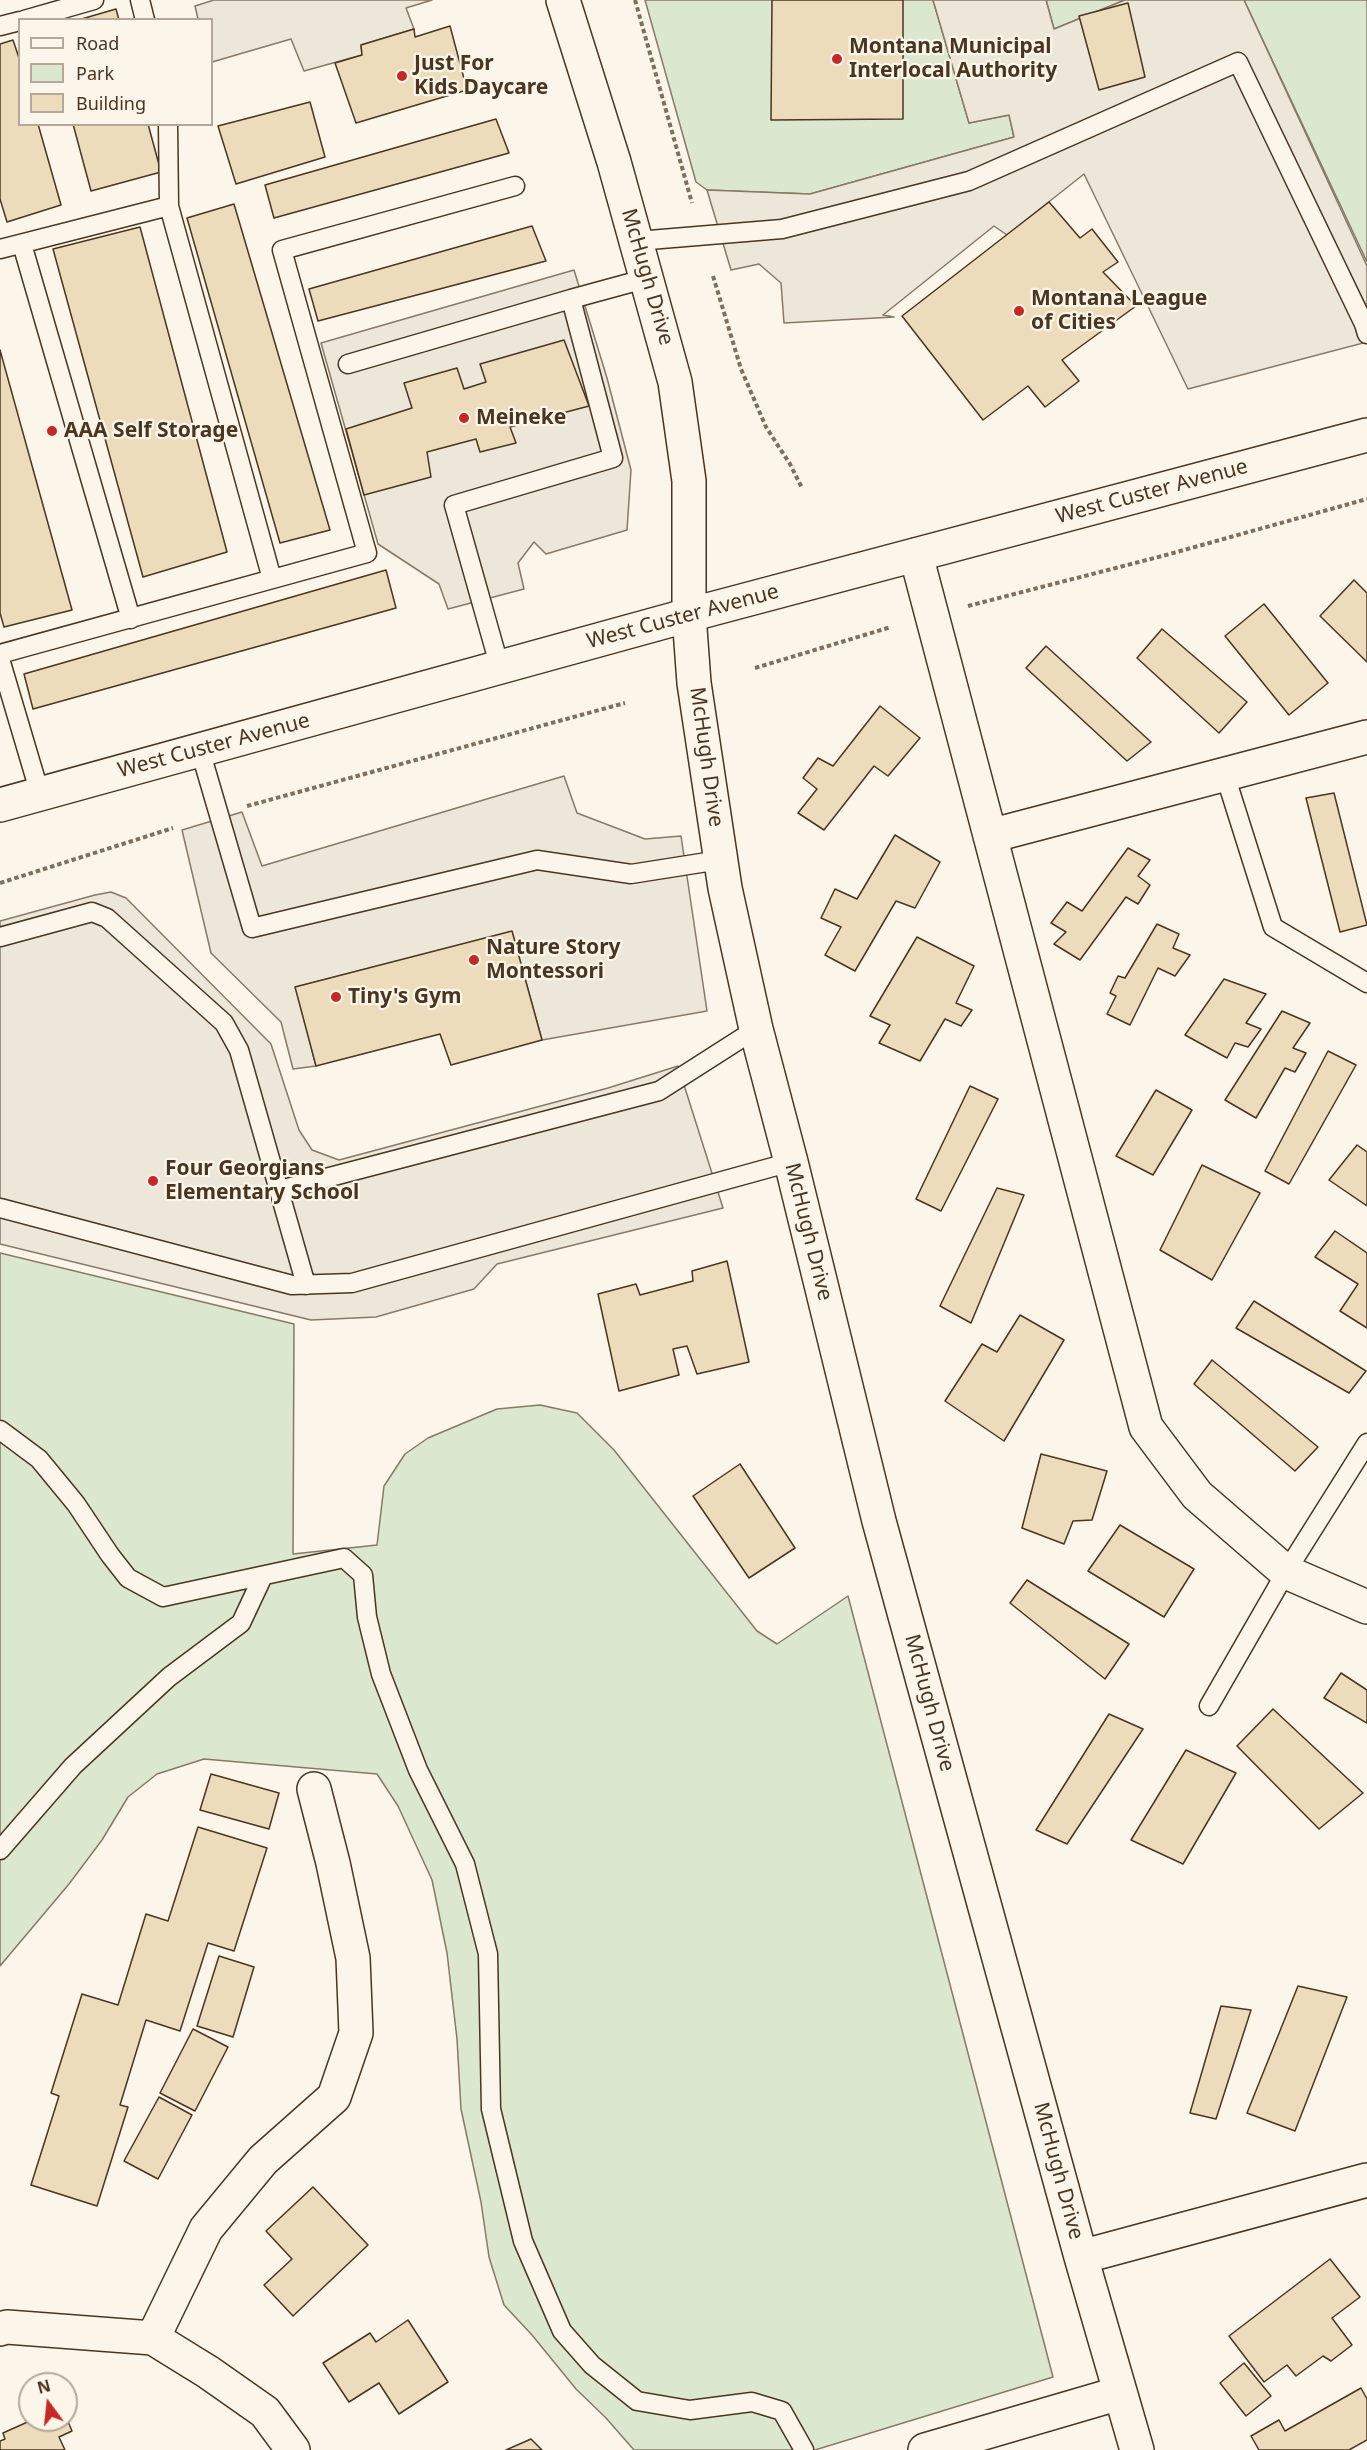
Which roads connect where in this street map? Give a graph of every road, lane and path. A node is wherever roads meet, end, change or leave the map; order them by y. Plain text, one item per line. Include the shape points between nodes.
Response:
1 (94, 0) edge
2 (140, 0) edge
3 (563, 0) edge
4 (635, 0) edge
5 (29, 18) edge
6 (144, 18) edge
7 (18, 21) edge
8 (0, 26) edge
9 (168, 126) edge
10 (516, 186) dead end
11 (692, 202) dead end
12 (169, 206) junction
13 (637, 241) junction
14 (22, 244) junction
15 (0, 249) edge
16 (713, 276) dead end
17 (648, 278) junction
18 (571, 299) junction
19 (1367, 334) edge
20 (348, 364) dead end
21 (1367, 435) edge
22 (802, 488) dead end
23 (1367, 499) edge
24 (916, 555) junction
25 (272, 579) junction
26 (960, 608) dead end
27 (690, 615) junction
28 (131, 619) junction
29 (891, 627) dead end
30 (0, 657) edge
31 (500, 668) junction
32 (755, 668) dead end
33 (626, 703) dead end
34 (1367, 737) edge
35 (200, 750) junction
36 (1224, 775) junction
37 (40, 794) junction
38 (0, 805) edge
39 (243, 807) dead end
40 (173, 828) dead end
41 (990, 836) junction
42 (720, 860) junction
43 (0, 883) edge
44 (0, 938) edge
45 (1367, 982) edge
46 (756, 1029) junction
47 (791, 1162) junction
48 (280, 1190) junction
49 (0, 1208) edge
50 (306, 1285) junction
51 (0, 1430) edge
52 (1367, 1443) edge
53 (1286, 1572) junction
54 (263, 1576) junction
55 (1367, 1607) edge
56 (1209, 1706) dead end
57 (314, 1789) dead end
58 (0, 1850) edge
59 (1367, 2180) edge
60 (1081, 2257) junction
61 (0, 2329) edge
62 (153, 2338) junction
63 (1120, 2393) junction
64 (293, 2450) edge
65 (804, 2450) edge
66 (925, 2450) edge
67 (1137, 2450) edge

1 - 5 lane
2 - 6 lane
3 - 13 street, McHugh Drive
4 - 11 path
7 - 8 lane
9 - 12 lane
10 - 25 lane via 282,250 367,553
12 - 14 lane
12 - 25 lane
13 - 17 street, McHugh Drive
13 - 19 lane via 782,230 969,181 1238,62
14 - 15 lane
14 - 28 lane
16 - 22 path via 741,369 766,427
17 - 18 lane
17 - 27 street, McHugh Drive via 675,382 689,481
18 - 20 lane
18 - 31 lane via 613,458 454,505
21 - 24 street, West Custer Avenue
23 - 26 path
24 - 27 street, West Custer Avenue
24 - 41 street
25 - 28 lane
27 - 31 street, West Custer Avenue
27 - 42 street, McHugh Drive via 694,683
28 - 30 lane
29 - 32 path
30 - 37 lane
31 - 35 street, West Custer Avenue
33 - 39 path
34 - 36 street
35 - 37 street, West Custer Avenue
35 - 42 lane via 252,928 537,860 631,874
36 - 41 street
36 - 45 lane via 1273,927
37 - 38 street, West Custer Avenue
40 - 43 path
41 - 53 street via 1146,1427 1197,1495
42 - 46 street, McHugh Drive
44 - 48 lane via 92,912 107,918 224,1023 239,1050
46 - 47 street, McHugh Drive
46 - 48 lane via 659,1091
47 - 50 lane via 352,1283
47 - 60 street, McHugh Drive via 879,1521
48 - 50 lane
49 - 50 lane via 292,1285
51 - 54 lane via 39,1459 128,1578 163,1596
52 - 53 lane
53 - 55 street
53 - 56 lane
54 - 58 lane via 241,1623 169,1677 73,1766
54 - 65 lane via 344,1558 363,1575 367,1617 381,1674 418,1770 465,1864 488,1954 491,2109 523,2241 562,2331 592,2365 638,2402 690,2410 752,2402 782,2411
57 - 62 street via 353,1958 356,2033 334,2097 263,2160 206,2229
59 - 60 street
60 - 63 street, McHugh Drive
61 - 62 street
62 - 64 street via 265,2412
63 - 66 street
63 - 67 street, McHugh Drive

